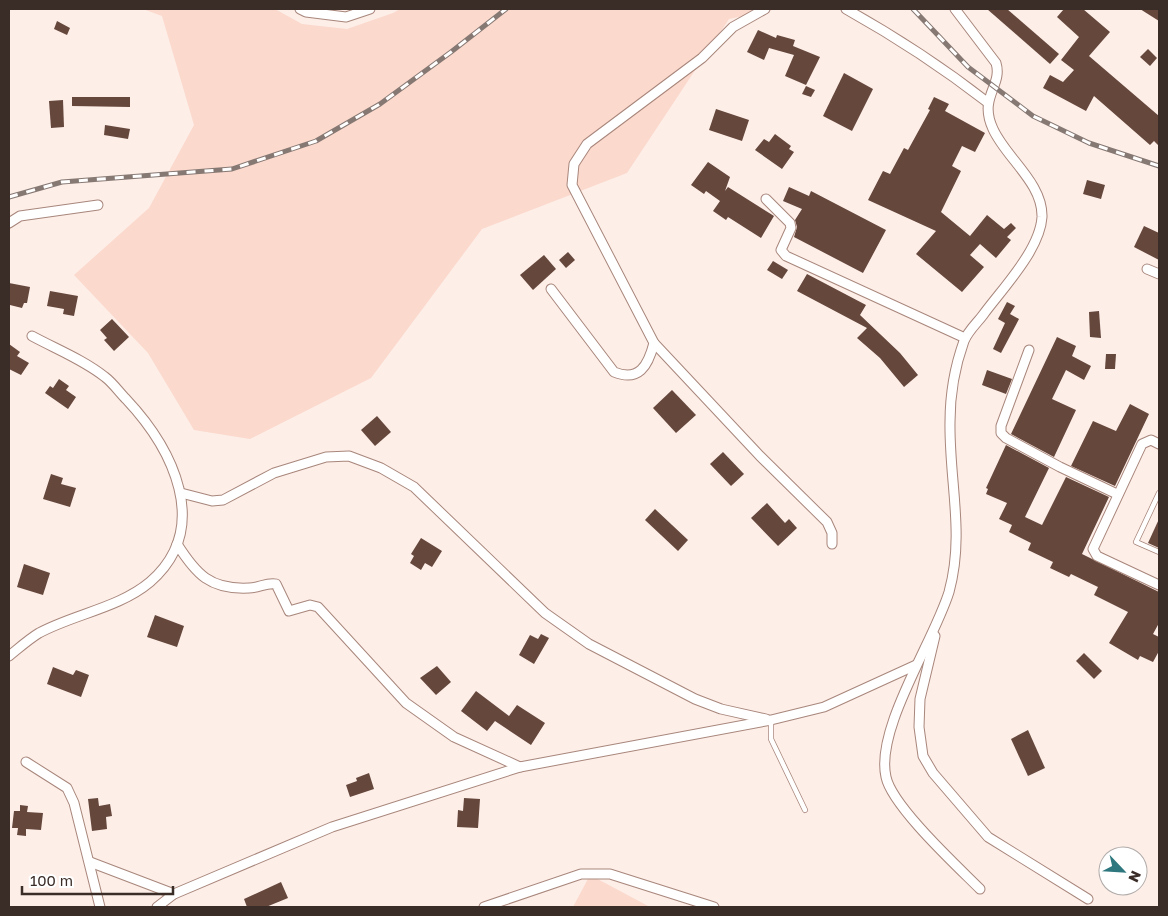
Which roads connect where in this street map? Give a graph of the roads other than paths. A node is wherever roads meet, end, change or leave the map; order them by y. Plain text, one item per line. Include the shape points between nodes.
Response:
1 (300, 9) edge
2 (370, 9) edge
3 (765, 9) edge
4 (846, 9) edge
5 (956, 9) edge
6 (987, 102) junction
7 (766, 199) dead end
8 (98, 205) dead end
9 (9, 223) edge
10 (1147, 269) dead end
11 (1159, 274) edge
12 (551, 289) dead end
13 (32, 336) dead end
14 (965, 338) junction
15 (654, 343) junction
16 (1029, 350) dead end
17 (1159, 444) edge
18 (181, 493) junction
19 (1159, 493) edge
20 (1117, 494) junction
21 (177, 544) junction
22 (832, 544) dead end
23 (1159, 552) edge
24 (1159, 585) edge
25 (938, 624) junction
26 (9, 656) edge
27 (916, 665) junction
28 (770, 720) junction
29 (26, 762) dead end
30 (520, 767) junction
31 (806, 810) dead end
32 (90, 862) junction
33 (980, 889) dead end
34 (174, 894) junction
35 (1088, 899) dead end
36 (100, 907) edge
37 (157, 907) edge
38 (484, 907) edge
39 (714, 907) edge

1 - 2 street via 346,17
3 - 15 street via 733,26 702,58 586,144 574,164 572,185
4 - 6 street via 896,37
5 - 6 street via 996,63 999,72
6 - 14 street via 993,130 1030,182 1038,197 1042,216 1035,241 1018,269
7 - 14 street via 790,222 781,250 786,256
8 - 9 street via 20,216
10 - 11 street
12 - 15 street via 614,372 626,377 639,372 650,358
13 - 18 street via 112,383 148,422 176,471
14 - 25 street via 955,375 950,422 957,558
15 - 22 street via 827,522
16 - 20 street via 1001,433 1060,467
17 - 20 street via 1151,440 1142,444
18 - 21 street via 181,528
18 - 28 street via 212,501 223,500 274,473 326,457 349,456 381,468 414,487 545,613 589,644 721,710
19 - 23 lane via 1136,542
20 - 24 street via 1094,553
21 - 26 street via 165,565 149,582 125,597 39,633
21 - 30 street via 192,568 208,580 250,588 276,584 289,611 310,605 318,607 406,703 454,737
25 - 27 street
25 - 35 street via 920,698 923,756 933,774 988,837
27 - 28 street via 824,707
27 - 33 street via 885,749 886,778 898,804
28 - 30 street
28 - 31 lane via 770,739
29 - 32 street via 67,788
30 - 34 street via 332,827
32 - 34 street
32 - 36 street
34 - 37 street
38 - 39 street via 581,874 610,874

